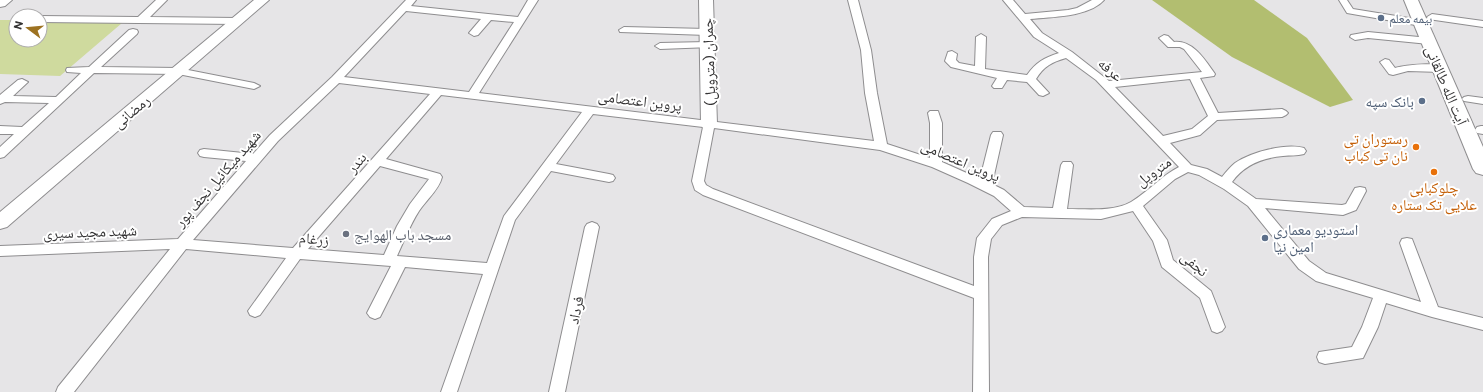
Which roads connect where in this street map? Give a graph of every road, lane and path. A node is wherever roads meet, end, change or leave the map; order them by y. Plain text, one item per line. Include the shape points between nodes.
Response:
1 (5, 0) edge
2 (162, 0) edge
3 (262, 0) edge
4 (533, 0) edge
5 (706, 0) edge
6 (853, 0) edge
7 (1008, 0) edge
8 (1099, 0) edge
9 (1341, 0) edge
10 (0, 3) edge
11 (407, 4) edge
12 (1421, 11) edge
13 (488, 17) junction
14 (1023, 17) junction
15 (48, 19) edge
16 (140, 20) junction
17 (521, 20) junction
18 (237, 21) junction
19 (1483, 24) edge
20 (624, 30) dead end
21 (133, 32) dead end
22 (474, 33) dead end
23 (981, 37) dead end
24 (1355, 37) dead end
25 (1164, 38) dead end
26 (707, 39) junction
27 (1429, 41) junction
28 (660, 46) dead end
29 (952, 54) dead end
30 (1068, 54) junction
31 (1385, 62) dead end
32 (1441, 69) junction
33 (71, 70) dead end
34 (92, 70) junction
35 (980, 70) junction
36 (178, 71) junction
37 (1004, 76) junction
38 (1194, 77) junction
39 (336, 79) junction
40 (1030, 79) junction
41 (22, 82) dead end
42 (1107, 85) junction
43 (254, 86) dead end
44 (998, 86) dead end
45 (439, 91) junction
46 (1043, 94) dead end
47 (472, 95) junction
48 (1, 100) edge
49 (59, 100) junction
50 (1476, 100) edge
51 (590, 110) junction
52 (934, 113) dead end
53 (1282, 113) dead end
54 (1214, 117) junction
55 (710, 124) junction
56 (0, 130) edge
57 (26, 130) junction
58 (1482, 131) edge
59 (997, 135) dead end
60 (1160, 141) junction
61 (881, 146) junction
62 (1300, 151) dead end
63 (204, 153) dead end
64 (0, 154) edge
65 (256, 158) junction
66 (377, 161) junction
67 (936, 164) junction
68 (1067, 165) dead end
69 (549, 167) junction
70 (1187, 168) junction
71 (1483, 169) edge
72 (609, 178) dead end
73 (1224, 183) junction
74 (985, 186) junction
75 (1360, 191) dead end
76 (1253, 203) junction
77 (1136, 205) junction
78 (1020, 212) junction
79 (1059, 213) junction
80 (0, 222) edge
81 (592, 227) dead end
82 (1407, 243) dead end
83 (182, 244) junction
84 (0, 251) edge
85 (297, 253) junction
86 (394, 261) junction
87 (491, 269) junction
88 (980, 295) junction
89 (1381, 296) junction
90 (255, 311) dead end
91 (1432, 311) junction
92 (375, 313) dead end
93 (1483, 324) edge
94 (1217, 327) dead end
95 (1325, 357) dead end
96 (64, 392) edge
97 (449, 392) edge
98 (557, 392) edge
99 (981, 392) edge

1 - 10 street
2 - 16 street
3 - 18 street, رمضانی
4 - 17 street
5 - 26 street, چمران (متروپل)
6 - 61 street via 866,50
7 - 14 street, عرفه
8 - 14 street via 1068,13
9 - 12 street via 1350,11
11 - 13 street
11 - 39 street, شهید میکائیل نجف پور
12 - 19 street
12 - 27 main road, آیت الله طالقانی
12 - 50 main road, آیت الله طالقانی
13 - 17 street
13 - 22 street
14 - 30 street, عرفه via 1038,35
15 - 16 street
16 - 18 street
17 - 47 street
18 - 36 street, رمضانی
20 - 26 street
21 - 34 street
23 - 35 street
24 - 27 street via 1368,35
25 - 38 street via 1172,45 1181,44 1188,47 1210,74
26 - 28 street
26 - 55 street, چمران (متروپل)
27 - 32 main road, آیت الله طالقانی
29 - 35 street via 952,63
30 - 40 street via 1044,61
30 - 42 street, عرفه
31 - 32 street via 1393,72 1408,68
32 - 71 main road, آیت الله طالقانی
33 - 34 street
34 - 36 street
34 - 49 street
35 - 37 street
36 - 43 street
36 - 80 street, رمضانی
37 - 40 street
37 - 44 street
38 - 42 street
38 - 54 street
39 - 45 street, پروین اعتصامی
39 - 65 street, شهید میکائیل نجف پور
40 - 46 street
41 - 48 street
42 - 60 street, عرفه
45 - 47 street, پروین اعتصامی
45 - 66 street, بندر
47 - 51 street, پروین اعتصامی
48 - 49 street
49 - 57 street
50 - 58 main road, آیت الله طالقانی
51 - 55 street, پروین اعتصامی
51 - 69 street
52 - 67 street
53 - 54 street
54 - 60 street via 1188,136
55 - 61 street, پروین اعتصامی
55 - 88 street via 698,182 700,187
56 - 57 street
57 - 64 street
59 - 74 street
60 - 70 street, عرفه
61 - 67 street, پروین اعتصامی
62 - 73 street via 1285,151 1253,159 1238,167
63 - 65 street
65 - 83 street, شهید میکائیل نجف پور
66 - 85 street, بندر
66 - 86 street via 436,177 402,229
67 - 74 street, پروین اعتصامی
68 - 79 street
69 - 72 street
69 - 87 street via 509,219
70 - 73 street, متروپل via 1203,172
70 - 77 street, متروپل via 1171,176
73 - 76 street, متروپل
74 - 78 street, پروین اعتصامی via 999,193
75 - 76 street via 1351,207 1343,210
76 - 89 street, متروپل via 1311,271 1321,277
77 - 79 street, متروپل via 1101,214
77 - 94 street, نجفی via 1160,240 1167,263 1206,295
78 - 79 street, متروپل
78 - 88 street, متروپل via 997,222 984,238
81 - 98 street, فرداد
82 - 91 street
83 - 84 street, شهید مجید سیری
83 - 85 street, زرغام
83 - 96 street, شهید میکائیل نجف پور
85 - 86 street, زرغام
85 - 90 street, بندر
86 - 87 street, زرغام
86 - 92 street
87 - 97 street
88 - 99 street, متروپل
89 - 91 street, متروپل
89 - 95 street via 1357,353
91 - 93 street, متروپل

